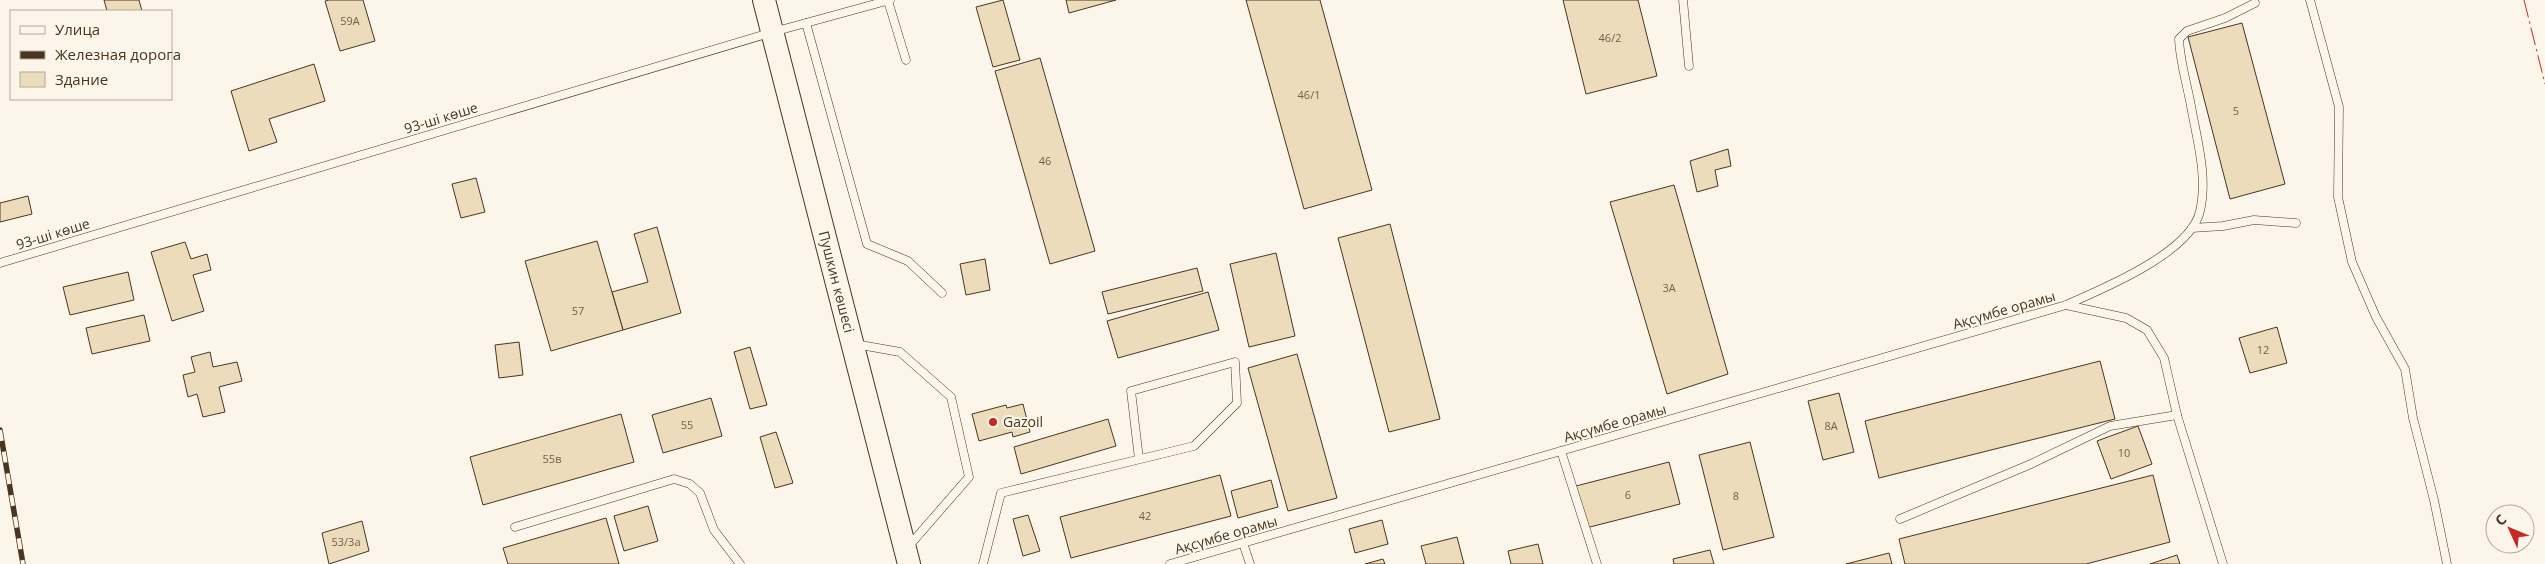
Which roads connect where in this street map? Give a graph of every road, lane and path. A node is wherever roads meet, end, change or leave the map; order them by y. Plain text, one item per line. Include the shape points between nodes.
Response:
1 (764, 0) edge
2 (889, 0) edge
3 (1683, 0) edge
4 (2310, 0) edge
5 (2254, 3) dead end
6 (806, 23) junction
7 (773, 32) junction
8 (906, 60) dead end
9 (1689, 66) dead end
10 (2296, 223) dead end
11 (2192, 228) junction
12 (0, 263) edge
13 (942, 293) dead end
14 (2066, 305) junction
15 (853, 344) junction
16 (2177, 415) junction
17 (1561, 451) junction
18 (1139, 459) junction
19 (1900, 518) dead end
20 (515, 527) dead end
21 (1243, 543) junction
22 (908, 557) edge
23 (740, 564) edge
24 (983, 564) edge
25 (1170, 564) edge
26 (1250, 564) edge
27 (1597, 564) edge
28 (2223, 564) edge
29 (2447, 564) edge

1 - 7 main road, Пушкин көшесі
2 - 6 lane, 93-ші көше
2 - 8 lane
3 - 9 lane
4 - 29 lane via 2339,107 2338,197 2352,262 2405,369
5 - 11 lane via 2225,18 2187,31 2179,39 2202,174 2200,212
6 - 7 lane, 93-ші көше
6 - 13 lane via 867,244 908,261
7 - 12 lane, 93-ші көше
7 - 15 main road, Пушкин көшесі
10 - 11 lane via 2254,220
11 - 14 lane, Ақсүмбе орамы via 2163,256 2113,285
14 - 16 lane via 2126,318 2147,330 2164,358
14 - 17 lane, Ақсүмбе орамы
15 - 22 main road, Пушкин көшесі
15 - 22 lane via 900,352 951,397 969,477
16 - 19 lane via 2110,426 2031,464
16 - 28 lane
17 - 21 lane, Ақсүмбе орамы
17 - 27 lane
18 - 18 lane via 1194,446 1237,403 1235,362 1131,391
18 - 24 lane via 1001,492
20 - 23 lane via 674,479 690,484 700,493 714,530
21 - 25 lane, Ақсүмбе орамы
21 - 26 lane

